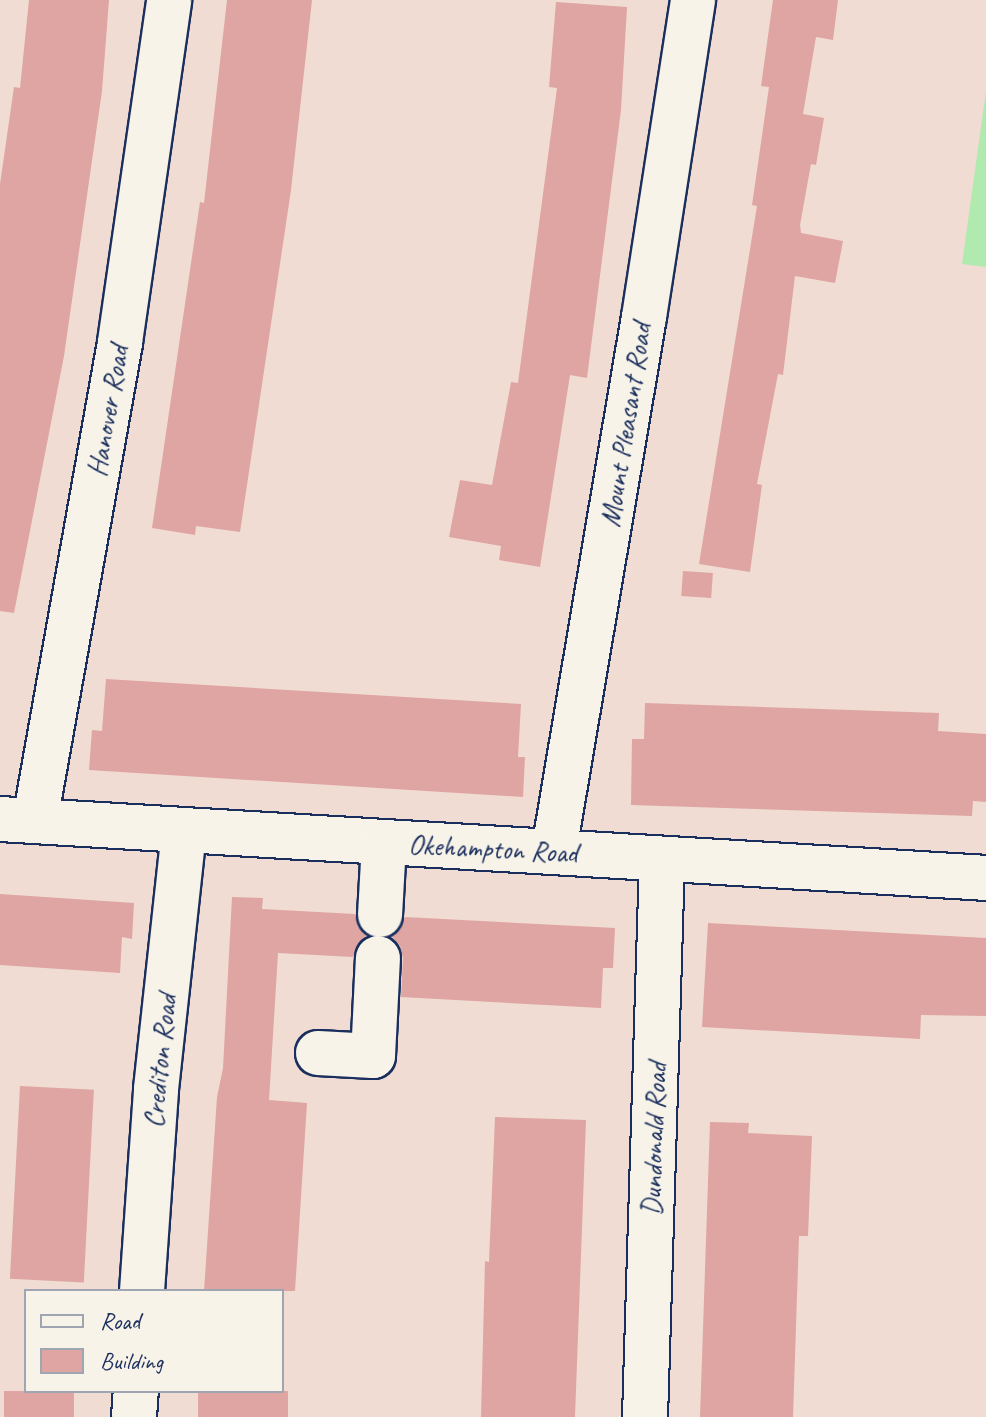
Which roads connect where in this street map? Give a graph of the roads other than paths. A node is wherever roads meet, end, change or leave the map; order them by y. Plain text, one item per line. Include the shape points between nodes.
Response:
1 (169, 0) edge
2 (693, 0) edge
3 (18, 820) edge
4 (184, 832) junction
5 (384, 844) junction
6 (554, 850) junction
7 (662, 860) junction
8 (986, 878) edge
9 (380, 915) dead end
10 (378, 958) dead end
11 (318, 1053) dead end
12 (142, 1289) edge
13 (136, 1393) edge
14 (134, 1417) edge
15 (645, 1417) edge

1 - 3 street, Hanover Road via 120,342
2 - 6 street, Mount Pleasant Road
3 - 4 street, Okehampton Road
4 - 5 street, Okehampton Road
4 - 12 street, Crediton Road via 156,1089
5 - 6 street, Okehampton Road
5 - 9 street
6 - 7 street, Okehampton Road
7 - 8 street, Okehampton Road
7 - 15 street, Dundonald Road
10 - 11 street via 373,1056
13 - 14 street

